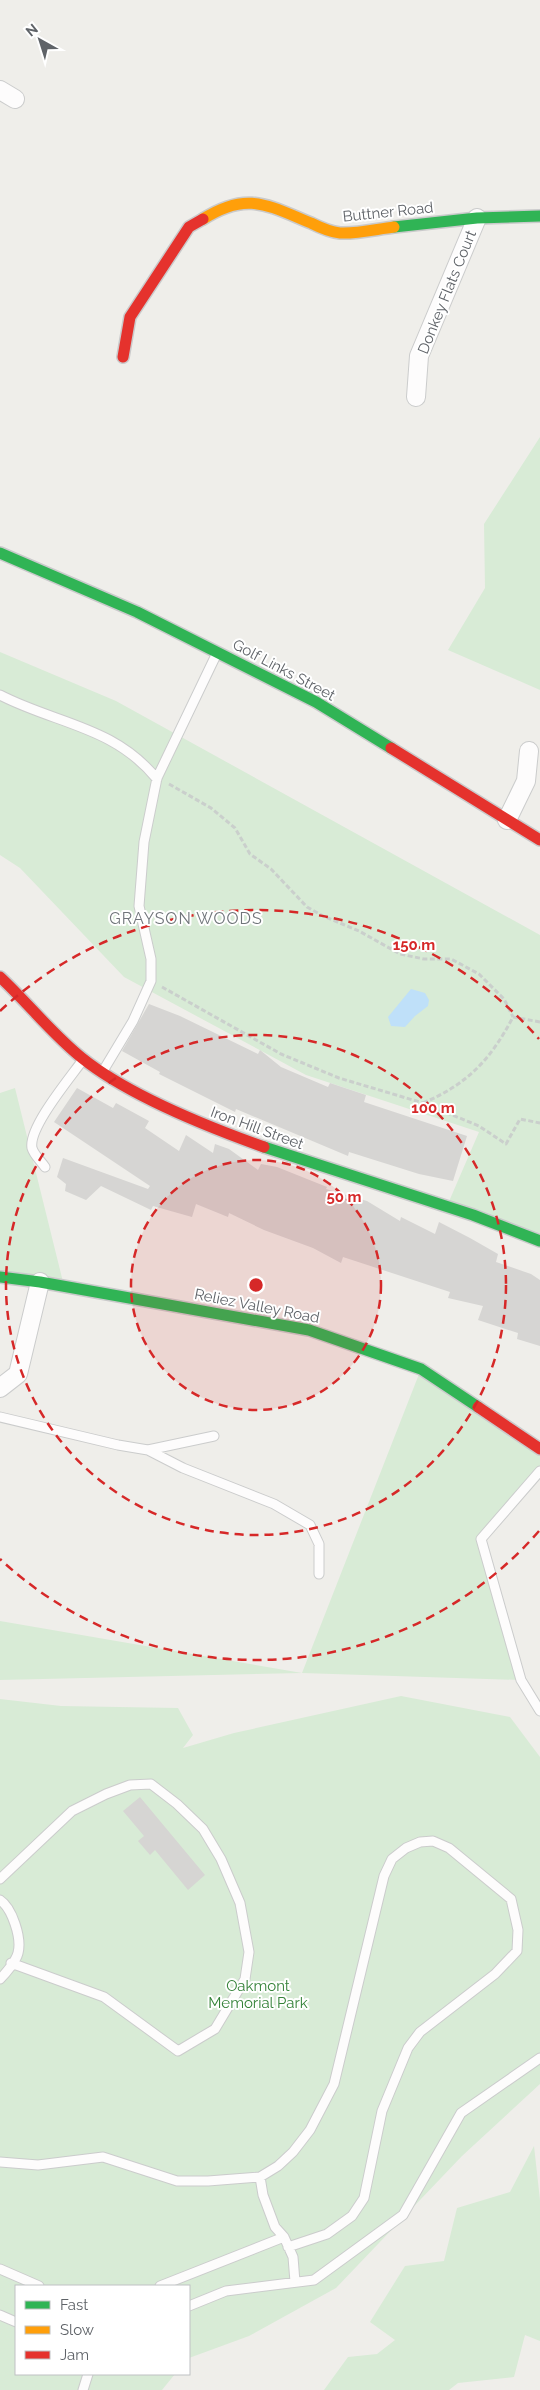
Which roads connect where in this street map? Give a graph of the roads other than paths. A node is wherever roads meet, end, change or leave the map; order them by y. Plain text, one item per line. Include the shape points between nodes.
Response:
1 (540, 216) edge
2 (477, 218) junction
3 (123, 357) dead end
4 (416, 396) dead end
5 (0, 553) edge
6 (217, 652) junction
7 (0, 695) edge
8 (529, 751) dead end
9 (157, 778) junction
10 (507, 820) junction
11 (540, 840) edge
12 (0, 977) edge
13 (85, 1058) junction
14 (103, 1071) junction
15 (45, 1167) dead end
16 (540, 1241) edge
17 (0, 1277) edge
18 (40, 1282) junction
19 (0, 1388) edge
20 (0, 1417) edge
21 (214, 1436) dead end
22 (540, 1449) edge
23 (148, 1450) junction
24 (540, 1471) edge
25 (319, 1574) dead end
26 (540, 1711) edge
27 (0, 1879) edge
28 (0, 1900) edge
29 (11, 1964) junction
30 (0, 1978) edge
31 (540, 2058) edge
32 (0, 2162) edge
33 (260, 2177) junction
34 (284, 2237) junction
35 (288, 2247) junction
36 (0, 2269) edge
37 (295, 2282) junction
38 (37, 2285) edge
39 (163, 2285) edge
40 (190, 2306) edge
41 (0, 2315) edge
42 (15, 2322) edge
43 (88, 2375) edge
44 (83, 2390) edge

1 - 2 street, Buttner Road
2 - 3 street, Buttner Road via 340,232 319,227 264,204 242,202 215,211 188,227 130,317
2 - 4 street, Donkey Flats Court via 419,356
5 - 6 street, Golf Links Street via 136,612
6 - 9 lane
6 - 10 street, Golf Links Street via 316,702
7 - 9 lane via 88,729 142,761
8 - 10 street via 526,781
9 - 14 lane via 144,842 138,906 151,959 151,980 133,1022
10 - 11 street, Golf Links Street
12 - 13 street, Iron Hill Street via 57,1036
13 - 14 street, Iron Hill Street
13 - 15 lane via 32,1138 32,1147
14 - 16 street, Iron Hill Street via 186,1118 355,1179 500,1223
17 - 18 street, Reliez Valley Road
18 - 19 street via 18,1374
18 - 22 street, Reliez Valley Road via 309,1330 364,1348 421,1369
20 - 23 lane via 118,1446
21 - 23 lane
23 - 25 lane via 183,1468 274,1504 310,1525 318,1544
24 - 26 lane via 481,1539 521,1680
27 - 29 lane via 72,1811 130,1785 150,1784 203,1828 221,1858 240,1903 249,1952 245,1980 219,2025 178,2051 104,1997
28 - 29 lane via 7,1904 17,1929 18,1953
29 - 30 lane
31 - 37 lane via 461,2113 403,2215 314,2280
32 - 33 lane via 38,2165 103,2157 177,2181
33 - 34 lane via 275,2227
33 - 35 lane via 293,2152 310,2130 334,2084 384,1876 392,1859 420,1842 433,1841 449,1848 510,1899 518,1930 517,1951 495,1974 420,2032 408,2048 382,2110 364,2198 352,2216 327,2234
34 - 35 lane
34 - 39 lane
35 - 37 lane via 293,2257
36 - 38 lane
37 - 40 lane via 226,2291
41 - 42 lane
43 - 44 lane

